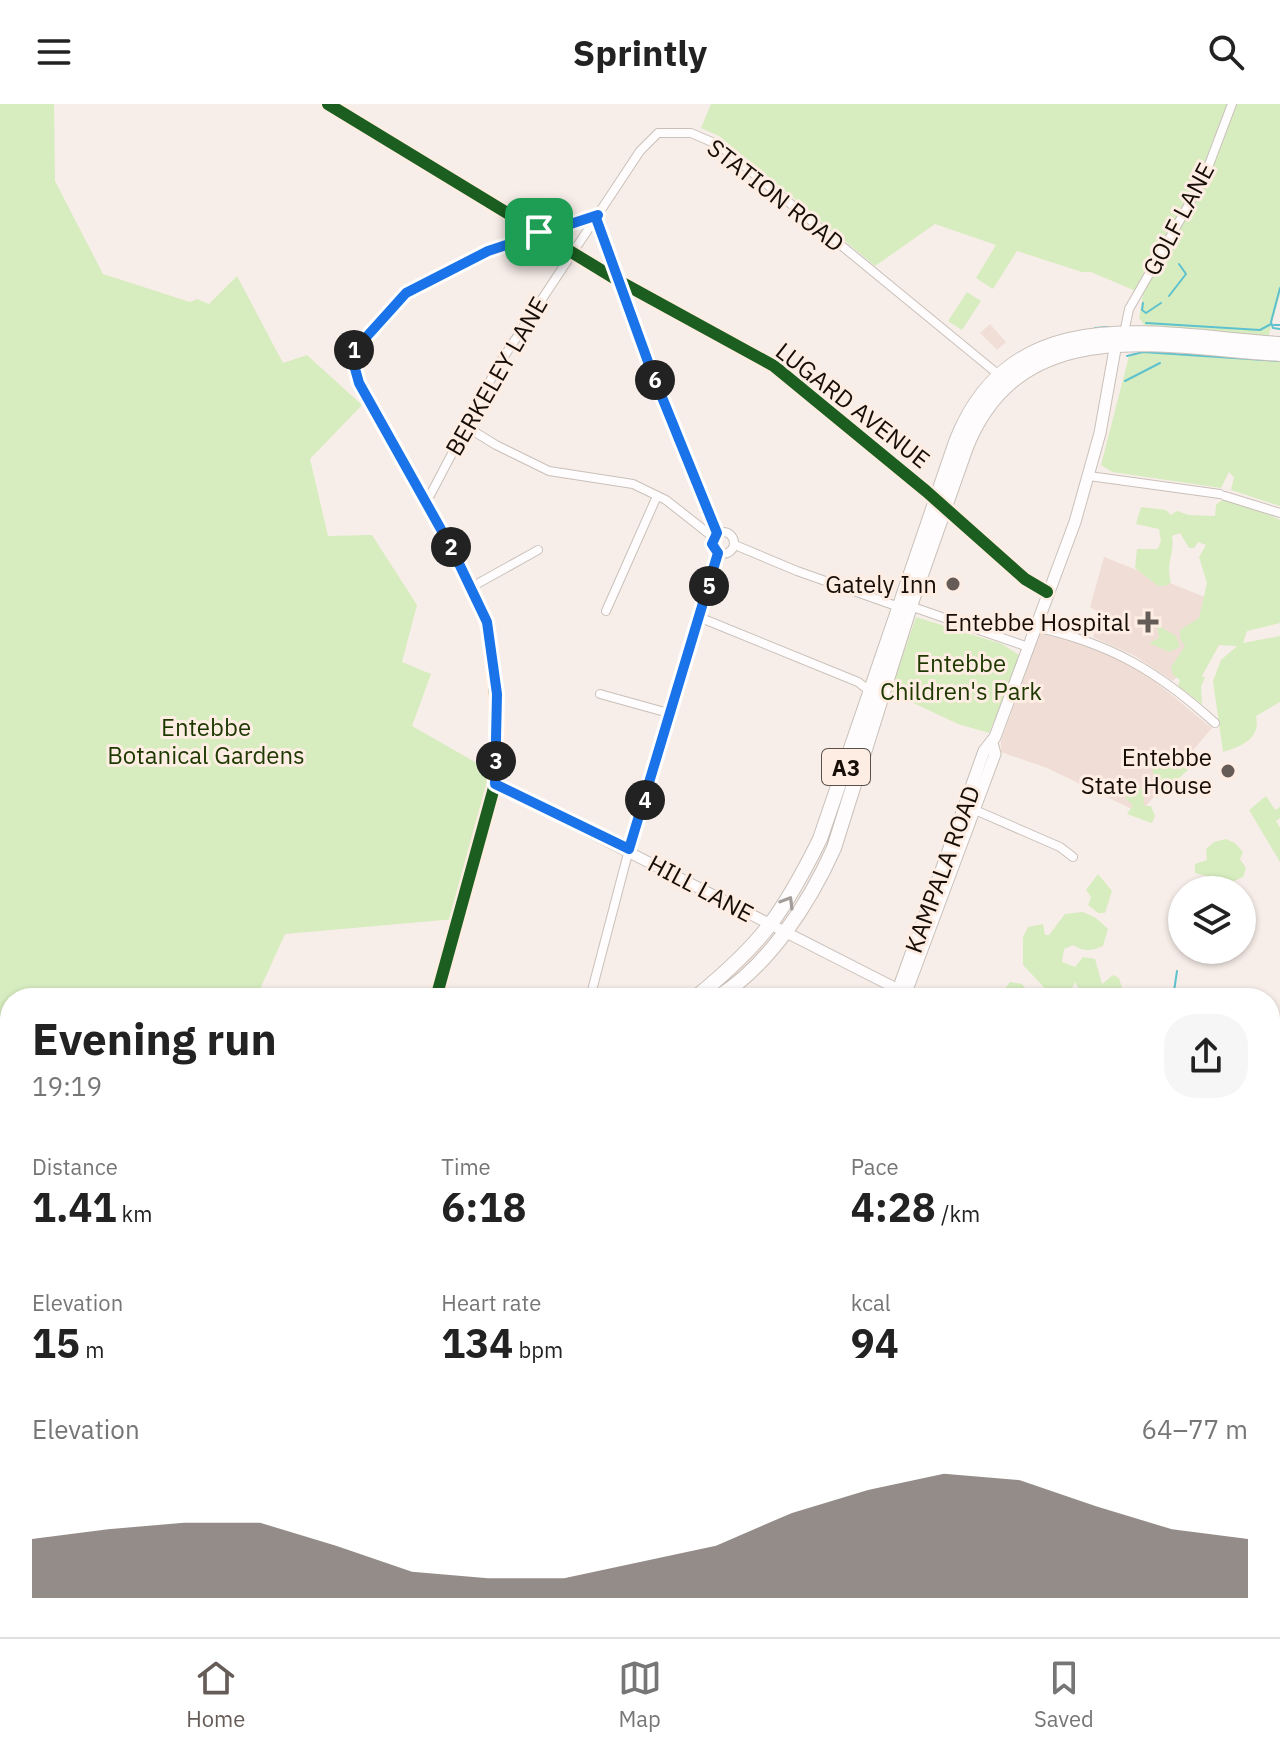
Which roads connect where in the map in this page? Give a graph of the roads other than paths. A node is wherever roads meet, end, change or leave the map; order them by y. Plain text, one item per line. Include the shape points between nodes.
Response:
1 (328, 104) edge
2 (1232, 104) edge
3 (597, 217) junction
4 (539, 232) junction
5 (573, 254) junction
6 (619, 281) junction
7 (1119, 337) junction
8 (1280, 344) edge
9 (1280, 354) edge
10 (999, 375) junction
11 (465, 426) junction
12 (1089, 476) junction
13 (657, 496) junction
14 (426, 503) junction
15 (940, 505) junction
16 (1280, 513) edge
17 (715, 535) junction
18 (735, 545) junction
19 (538, 550) dead end
20 (718, 553) junction
21 (468, 589) junction
22 (1047, 592) junction
23 (904, 606) junction
24 (606, 611) dead end
25 (701, 618) junction
26 (1035, 627) junction
27 (1028, 647) junction
28 (871, 693) junction
29 (600, 694) dead end
30 (672, 714) junction
31 (1215, 723) dead end
32 (992, 743) junction
33 (495, 784) junction
34 (975, 810) junction
35 (629, 849) junction
36 (1073, 857) dead end
37 (778, 930) junction
38 (439, 988) edge
39 (593, 988) edge
40 (708, 988) edge
41 (731, 988) edge
42 (891, 988) edge
43 (906, 988) edge
44 (907, 988) edge

1 - 4 street, LUGARD AVENUE
2 - 7 street, GOLF LANE via 1204,178 1135,298
3 - 4 street
3 - 5 street, STATION ROAD
3 - 6 street
3 - 10 street, STATION ROAD via 658,133 675,131 707,139
4 - 5 street, LUGARD AVENUE
4 - 14 street via 406,293 351,354 359,383
5 - 6 street, LUGARD AVENUE
5 - 11 street, BERKELEY LANE via 535,305
6 - 15 street, LUGARD AVENUE via 774,366
6 - 17 street
7 - 8 highway, A3
7 - 9 highway, A3
7 - 10 highway, A3 via 1084,334 1042,345
7 - 12 main road, KAMPALA ROAD
7 - 15 highway, A3 via 1054,355 1004,386 974,426
10 - 15 highway, A3 via 962,426
11 - 13 street via 549,471 633,484
11 - 14 street, BERKELEY LANE
12 - 16 street via 1223,495
12 - 22 main road, KAMPALA ROAD
13 - 17 street
13 - 24 street
14 - 21 street
15 - 22 street, LUGARD AVENUE
15 - 23 highway, A3
17 - 18 street via 731,534
17 - 20 street
18 - 20 street
18 - 23 street
19 - 21 street
20 - 25 street
21 - 33 street via 487,622 491,648 498,730
22 - 26 main road, KAMPALA ROAD
23 - 27 street
23 - 28 highway, A3
23 - 37 highway, A3 via 834,848 809,899
25 - 28 street via 858,682
25 - 30 street
26 - 27 main road, KAMPALA ROAD
26 - 31 street via 1136,661
27 - 32 main road, KAMPALA ROAD
37 -> 28 highway, A3 via 820,839
29 - 30 street
30 - 35 street
32 - 34 main road, KAMPALA ROAD via 995,754
32 - 43 main road, KAMPALA ROAD via 984,751
33 - 35 street, HILL LANE
33 - 38 street
34 - 36 street
34 - 44 main road, KAMPALA ROAD
35 - 37 street, HILL LANE
35 - 39 street
37 - 40 highway, A3
37 - 41 highway, A3
37 - 42 street, HILL LANE via 793,933

